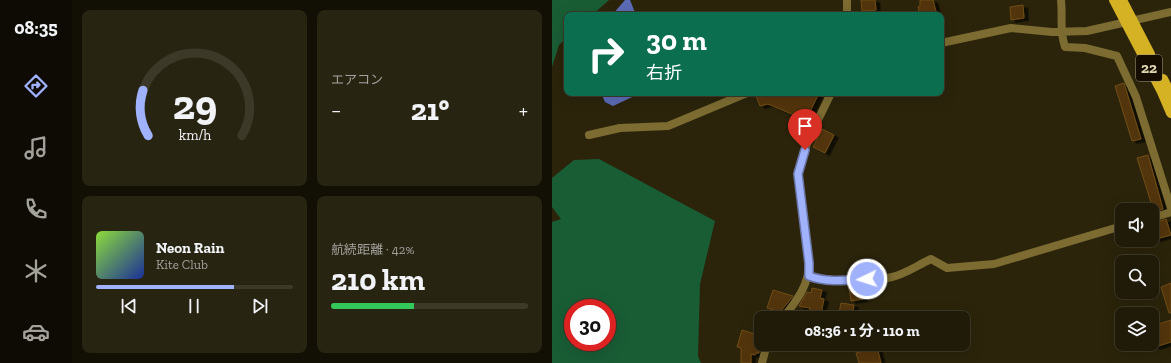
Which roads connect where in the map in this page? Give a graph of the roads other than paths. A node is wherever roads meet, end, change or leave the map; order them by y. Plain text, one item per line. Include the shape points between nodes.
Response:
1 (847, 0) edge
2 (1061, 0) edge
3 (1114, 0) edge
4 (1122, 0) edge
5 (847, 12) edge
6 (1171, 12) edge
7 (1130, 22) junction
8 (1060, 32) junction
9 (944, 42) edge
10 (1171, 95) edge
11 (741, 96) edge
12 (830, 96) edge
13 (1171, 113) edge
14 (589, 135) dead end
15 (1171, 208) edge
16 (1171, 212) edge
17 (1159, 216) edge
18 (1115, 228) edge
19 (809, 276) junction
20 (788, 311) edge
21 (765, 351) edge
22 (762, 363) edge

1 - 5 street
2 - 8 street
3 - 7 main road, 22
4 - 7 main road, 22
6 - 7 street
7 - 8 street via 1087,31
7 - 10 main road, 22
7 - 13 main road, 22
8 - 9 street via 1011,28
8 - 15 street via 1064,47 1085,48 1117,56 1136,97
11 - 14 street via 668,126 620,128
12 - 19 street via 811,135 798,174
16 - 17 street
18 - 19 street via 994,264 947,268 931,260 892,277 843,280 815,279
19 - 20 street
21 - 22 street

